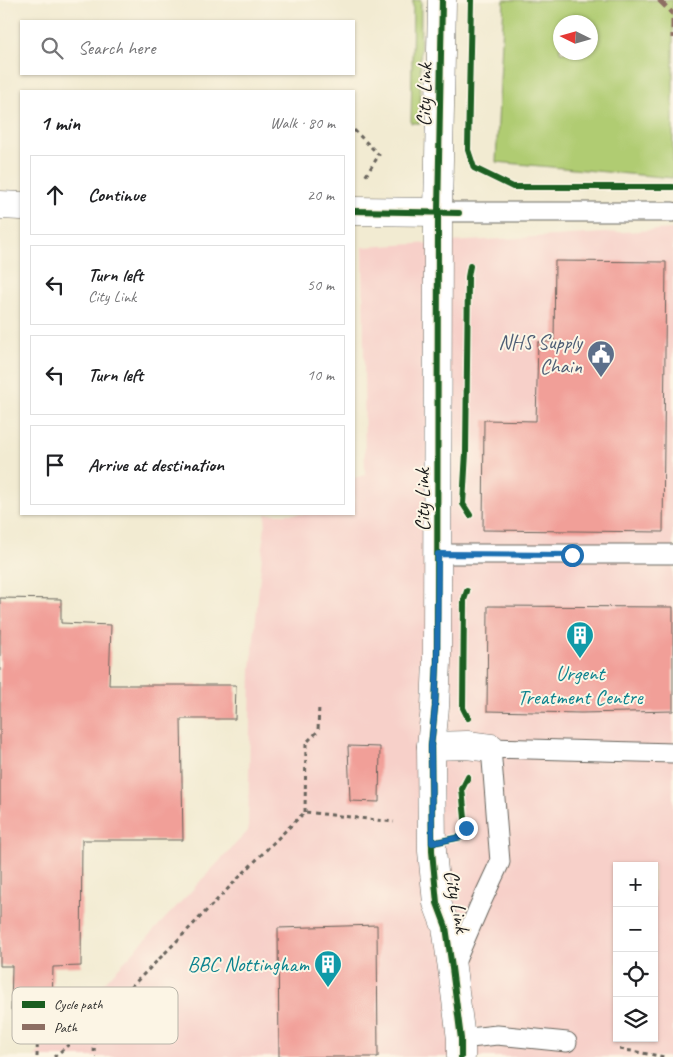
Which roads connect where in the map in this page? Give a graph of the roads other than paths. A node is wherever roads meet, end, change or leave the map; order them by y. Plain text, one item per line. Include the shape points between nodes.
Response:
1 (442, 0) edge
2 (0, 205) edge
3 (20, 206) edge
4 (355, 211) edge
5 (438, 212) junction
6 (673, 212) edge
7 (438, 554) junction
8 (673, 554) edge
9 (431, 746) junction
10 (491, 748) junction
11 (673, 753) edge
12 (452, 968) junction
13 (567, 1042) dead end
14 (461, 1048) edge

1 - 5 street, City Link
2 - 3 street
4 - 5 street
5 - 6 lane
5 - 7 street, City Link
7 - 8 lane
7 - 9 street, City Link via 437,662
9 - 10 street
9 - 12 street, City Link via 431,821 437,902 446,927
10 - 11 lane
10 - 12 lane via 500,862
12 - 14 street, City Link
13 - 14 lane via 497,1035

